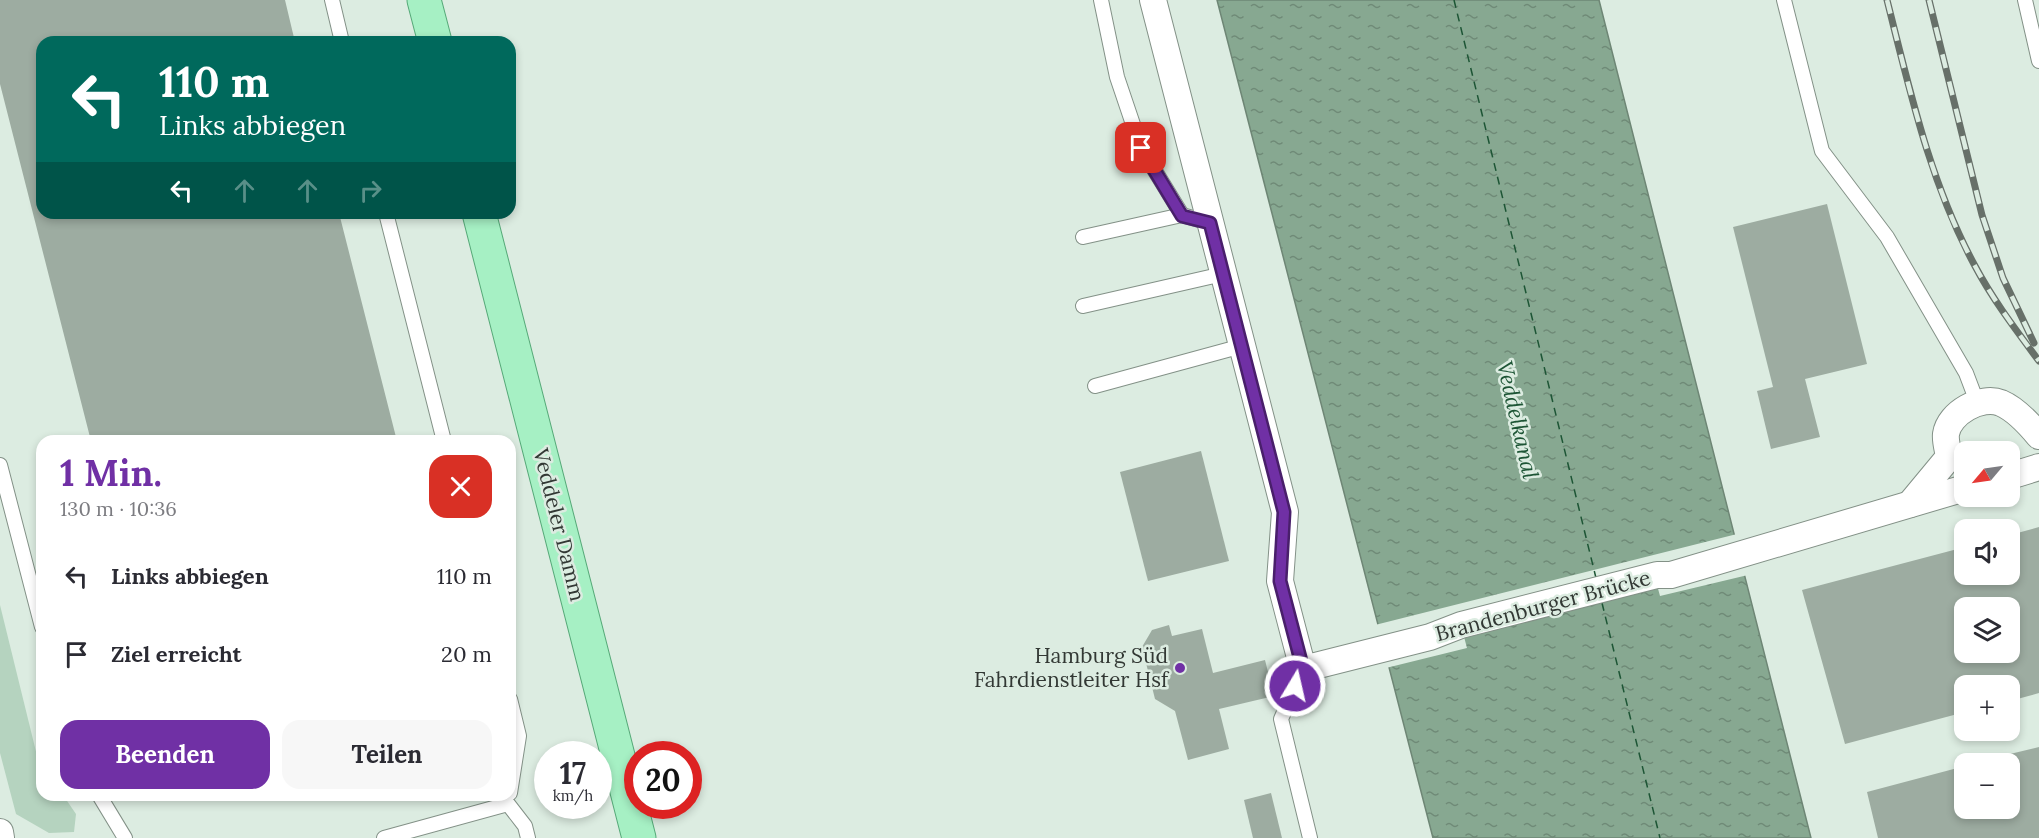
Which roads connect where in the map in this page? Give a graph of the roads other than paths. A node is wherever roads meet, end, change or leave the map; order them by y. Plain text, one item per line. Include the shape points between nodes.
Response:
1 (332, 0) edge
2 (424, 0) edge
3 (1101, 0) edge
4 (1153, 0) edge
5 (1784, 0) edge
6 (2025, 0) edge
7 (341, 36) edge
8 (433, 36) edge
9 (2039, 61) edge
10 (1182, 216) junction
11 (388, 219) edge
12 (481, 219) edge
13 (1210, 223) junction
14 (1083, 237) dead end
15 (1223, 274) junction
16 (1083, 306) dead end
17 (1242, 346) junction
18 (1095, 386) dead end
19 (1977, 402) junction
20 (442, 435) edge
21 (2039, 436) edge
22 (1954, 456) edge
23 (0, 465) edge
24 (1954, 467) edge
25 (2039, 467) edge
26 (2020, 473) edge
27 (1954, 491) edge
28 (1910, 504) junction
29 (36, 604) edge
30 (1303, 669) junction
31 (516, 724) edge
32 (516, 754) edge
33 (103, 801) edge
34 (497, 801) edge
35 (511, 801) edge
36 (0, 832) edge
37 (2, 838) edge
38 (125, 838) edge
39 (384, 838) edge
40 (528, 838) edge
41 (639, 838) edge
42 (1310, 838) edge

1 - 7 lane
2 - 8 main road
3 - 10 lane via 1117,76 1141,148
4 - 13 street
5 - 19 lane via 1822,151 1887,237 1966,373
6 - 9 lane
10 - 13 lane
10 - 14 lane
11 - 20 lane
12 - 41 main road, Veddeler Damm
13 - 15 street
15 - 16 lane
15 - 17 street
17 - 18 lane
17 - 30 street via 1284,512 1280,581
19 - 21 street via 2000,403 2029,423
19 - 22 street via 1957,414 1946,434
23 - 29 lane
24 - 28 street
25 - 26 street
27 - 28 street, Brandenburger Brücke
28 - 30 street, Brandenburger Brücke via 1671,575 1657,575 1472,622 1430,637
30 - 42 lane via 1281,719
31 - 32 lane
33 - 38 lane
34 - 39 lane
35 - 40 lane
36 - 37 street

